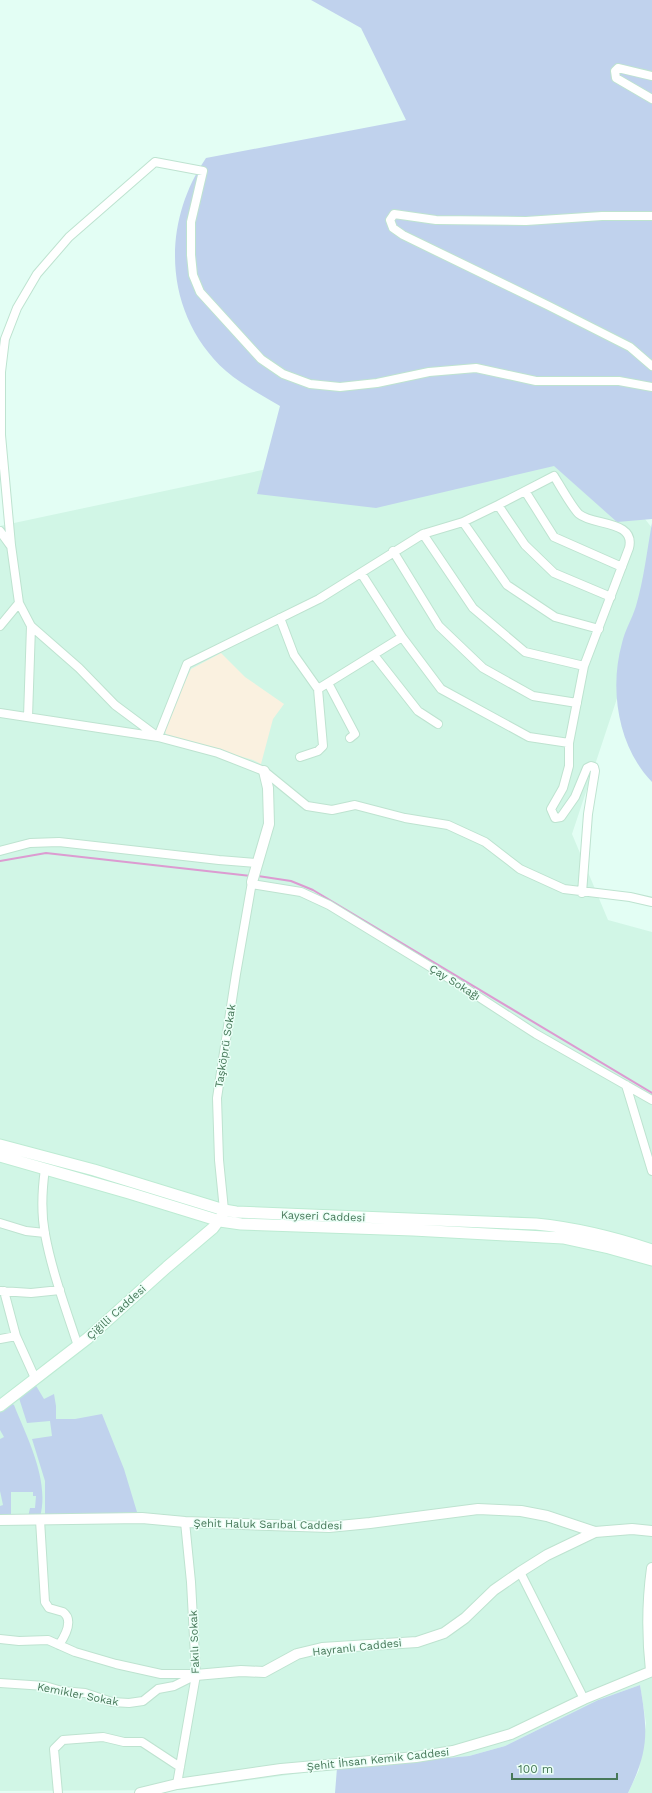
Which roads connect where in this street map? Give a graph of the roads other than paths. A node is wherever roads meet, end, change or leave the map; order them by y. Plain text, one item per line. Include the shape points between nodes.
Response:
1 (652, 76) edge
2 (652, 99) edge
3 (652, 216) edge
4 (652, 366) edge
5 (652, 387) edge
6 (525, 491) junction
7 (498, 505) junction
8 (463, 522) junction
9 (0, 531) edge
10 (423, 534) junction
11 (11, 545) junction
12 (393, 551) junction
13 (622, 567) junction
14 (361, 573) junction
15 (610, 597) junction
16 (19, 603) junction
17 (280, 618) junction
18 (0, 626) edge
19 (31, 626) junction
20 (598, 629) junction
21 (402, 638) junction
22 (374, 655) junction
23 (584, 666) junction
24 (328, 683) junction
25 (318, 689) junction
26 (577, 703) junction
27 (0, 713) edge
28 (28, 717) junction
29 (438, 724) dead end
30 (158, 737) junction
31 (350, 738) dead end
32 (568, 743) junction
33 (300, 757) dead end
34 (264, 771) junction
35 (0, 851) edge
36 (257, 863) junction
37 (252, 883) junction
38 (582, 892) junction
39 (652, 902) edge
40 (626, 1085) junction
41 (652, 1100) edge
42 (0, 1145) edge
43 (0, 1156) edge
44 (45, 1169) junction
45 (652, 1171) edge
46 (224, 1210) junction
47 (220, 1221) junction
48 (0, 1223) edge
49 (45, 1234) junction
50 (652, 1250) edge
51 (652, 1260) edge
52 (60, 1290) junction
53 (2, 1291) edge
54 (16, 1336) junction
55 (0, 1339) edge
56 (78, 1346) junction
57 (34, 1378) junction
58 (0, 1406) edge
59 (0, 1520) edge
60 (40, 1520) junction
61 (185, 1522) junction
62 (652, 1531) edge
63 (595, 1532) junction
64 (652, 1568) edge
65 (520, 1572) junction
66 (0, 1639) edge
67 (59, 1645) junction
68 (652, 1673) edge
69 (196, 1674) junction
70 (0, 1682) edge
71 (584, 1699) junction
72 (180, 1767) junction
73 (177, 1784) junction
74 (58, 1793) edge
75 (140, 1793) edge

1 - 2 street via 618,68 614,75
3 - 4 street via 526,221 436,220 394,214 390,220 393,228 403,235 630,347
5 - 11 street via 619,381 536,381 476,368 429,372 376,383 340,387 310,384 282,374 261,359 200,292 193,275 190,256 191,222 203,170 155,162 69,237 37,274 18,308 5,339 1,372 1,435
6 - 7 street
6 - 13 street via 554,537
6 - 13 street via 554,476 580,514 625,530 630,543
7 - 8 street
7 - 15 street via 525,545 554,573
8 - 10 street
8 - 20 street via 507,585 555,617
9 - 11 street
10 - 12 street
10 - 23 street via 473,608 525,652
11 - 16 street
12 - 14 street
12 - 26 street via 439,626 482,668 533,696
13 - 15 street
14 - 17 street via 319,599
14 - 21 street
15 - 20 street
16 - 18 street
16 - 19 street
17 - 25 street via 294,655
17 - 30 street via 188,664
19 - 28 street
19 - 30 street via 80,668 115,705
20 - 23 street
21 - 22 street
21 - 32 street via 441,689 529,738
22 - 24 street
22 - 29 street via 418,711
23 - 26 street
24 - 25 street
24 - 31 street via 355,734
25 - 33 street via 322,746 318,751
26 - 32 street
27 - 28 street
28 - 30 street
30 - 34 street via 218,753
32 - 38 street via 569,766 562,788 552,806 554,817 559,819 576,797 587,768 591,766 595,770 588,814
34 - 36 street via 268,788 269,824
34 - 38 street via 307,806 332,810 355,805 405,818 448,825 485,842 520,869 564,889
35 - 36 street via 30,844 59,842
36 - 37 street
37 - 40 street, Çay Sokağı via 301,892 329,905 536,1034
37 - 46 street, Taşköprü Sokak via 217,1098
38 - 39 street
40 - 41 street, Çay Sokağı
40 - 45 street
42 - 46 main road, Kayseri Caddesi via 94,1170
43 - 44 main road, Kayseri Caddesi
44 - 47 main road, Kayseri Caddesi
44 - 49 street
46 - 47 main road, Çiğilli Caddesi
46 - 50 main road, Kayseri Caddesi via 243,1214 557,1226 613,1237
47 - 51 main road, Kayseri Caddesi via 563,1238
47 - 56 main road, Çiğilli Caddesi
48 - 49 street
49 - 52 street
52 - 53 street via 31,1293
52 - 56 street
53 - 54 street
54 - 55 street
54 - 57 street
56 - 57 main road, Çiğilli Caddesi
57 - 58 main road, Çiğilli Caddesi
59 - 60 street, Şehit Haluk Sarıbal Caddesi
60 - 61 street, Şehit Haluk Sarıbal Caddesi via 142,1518
60 - 67 street via 45,1602 49,1608 63,1612 68,1619 67,1630
61 - 63 street, Şehit Haluk Sarıbal Caddesi via 329,1527 478,1509 547,1516
61 - 69 street, Fakılı Sokak
62 - 63 street, Şehit Haluk Sarıbal Caddesi via 632,1529
63 - 65 street, Hayranlı Caddesi via 547,1555
64 - 68 street via 647,1631
65 - 69 street, Hayranlı Caddesi via 494,1590 465,1618 444,1633 417,1642 322,1648 297,1654 264,1672
65 - 71 street
66 - 67 street, Hayranlı Caddesi via 48,1640
67 - 69 street, Hayranlı Caddesi via 116,1664 161,1674
68 - 71 street, Şehit İhsan Kemik Caddesi
69 - 70 street, Kemikler Sokak via 174,1686 158,1689 143,1701 129,1703 112,1702 86,1693 62,1691 45,1686
69 - 72 street, Fakılı Sokak
71 - 73 street, Şehit İhsan Kemik Caddesi via 511,1734 453,1751 416,1757 281,1769
72 - 73 street, Fakılı Sokak
72 - 74 street via 142,1742 124,1742 103,1737 63,1740 54,1749
73 - 75 street, Şehit İhsan Kemik Caddesi

